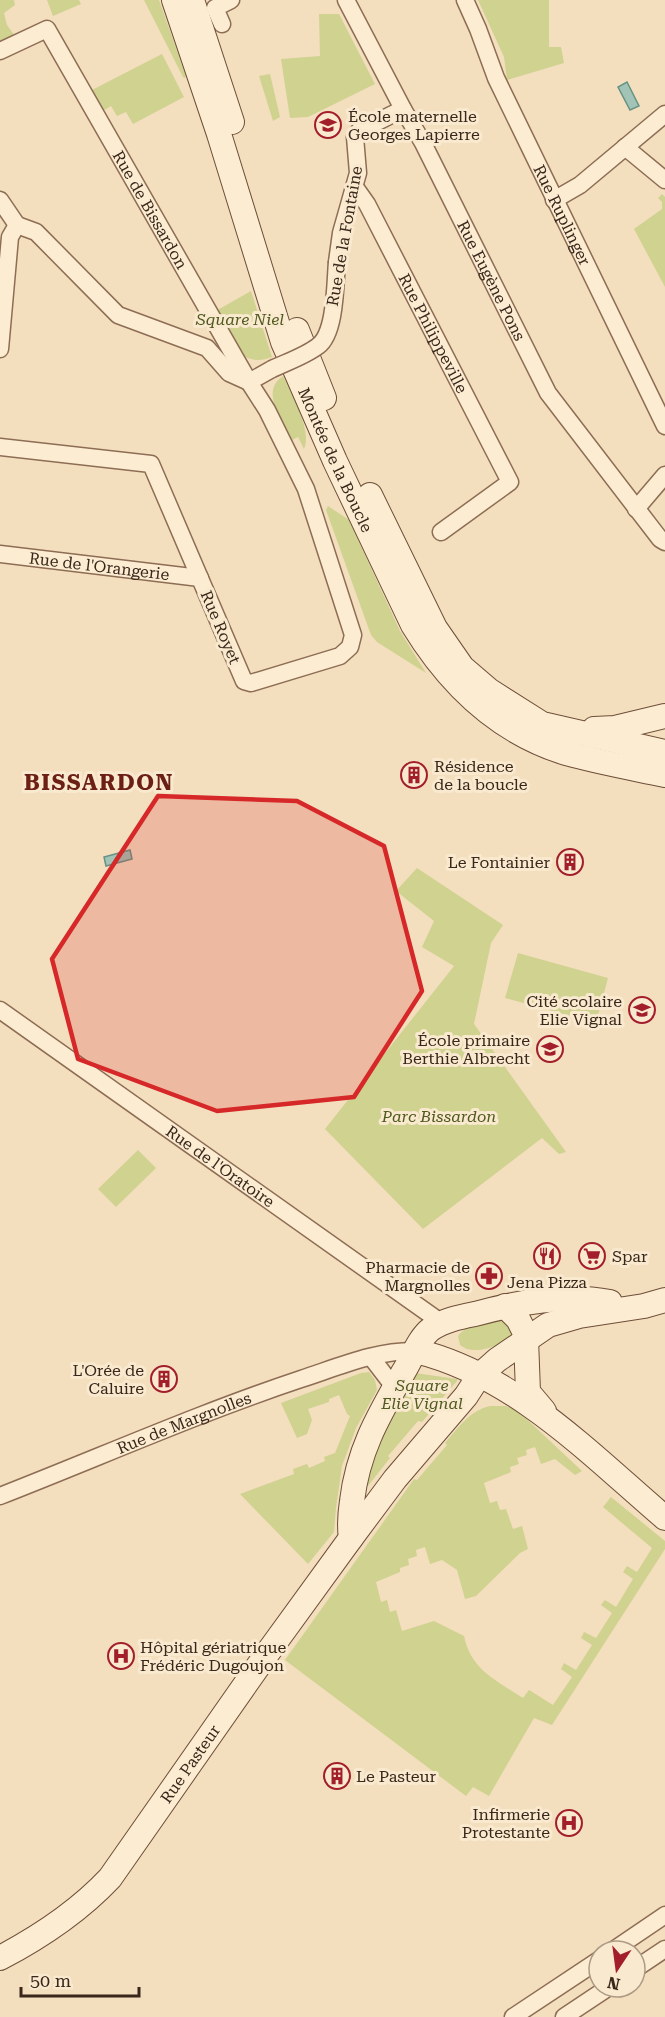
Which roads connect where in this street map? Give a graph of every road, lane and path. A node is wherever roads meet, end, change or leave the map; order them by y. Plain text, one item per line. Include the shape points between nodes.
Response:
1 (174, 0) edge
2 (192, 0) edge
3 (231, 0) edge
4 (346, 0) edge
5 (465, 0) edge
6 (222, 24) dead end
7 (0, 51) edge
8 (404, 109) junction
9 (665, 114) edge
10 (625, 147) junction
11 (665, 180) edge
12 (355, 187) junction
13 (0, 200) edge
14 (554, 200) junction
15 (17, 225) junction
16 (0, 349) edge
17 (249, 382) junction
18 (665, 426) edge
19 (279, 433) joint
20 (0, 447) edge
21 (665, 474) edge
22 (636, 509) junction
23 (441, 532) dead end
24 (665, 542) edge
25 (0, 554) edge
26 (200, 578) junction
27 (517, 708) junction
28 (665, 716) edge
29 (665, 752) edge
30 (665, 775) edge
31 (0, 1010) edge
32 (665, 1300) edge
33 (505, 1306) junction
34 (627, 1307) junction
35 (442, 1323) junction
36 (526, 1340) junction
37 (416, 1351) junction
38 (371, 1357) junction
39 (441, 1357) junction
40 (497, 1360) junction
41 (479, 1376) junction
42 (394, 1387) junction
43 (549, 1418) junction
44 (0, 1496) edge
45 (665, 1518) edge
46 (351, 1538) junction
47 (665, 1916) edge
48 (630, 1939) edge
49 (665, 1949) edge
50 (0, 1958) edge
51 (647, 1961) edge
52 (587, 1968) edge
53 (591, 1999) edge
54 (513, 2017) edge
55 (564, 2017) edge

1 - 30 street, Montée de la Boucle via 296,373 428,649 464,693 534,741 566,753
2 - 27 street, Montée de la Boucle via 297,330 323,397 444,644 462,667
3 - 6 street via 215,8
4 - 8 street, Rue Eugène Pons
5 - 14 street, Rue Ruplinger via 496,78
7 - 17 street, Rue de Bissardon via 47,29
8 - 12 street, Rue de la Fontaine via 359,131 355,137
8 - 22 street, Rue Eugène Pons via 548,393
9 - 10 street
10 - 11 street
10 - 14 street via 580,185
12 - 17 street, Rue de la Fontaine, bridge via 341,233 330,328 324,340
12 - 23 street, Rue Philippeville via 510,482
13 - 15 street
14 - 18 street, Rue Ruplinger
15 - 16 street via 10,237
15 - 17 street via 36,232 118,315 207,348 229,373
17 - 19 street, Rue de Bissardon
19 - 26 street, Rue Royet via 306,489 353,635 350,647 340,656 251,683 244,681
20 - 26 street, Rue Royet via 151,464
21 - 22 street
22 - 24 street, Rue Eugène Pons
25 - 26 street, Rue de l'Orangerie
27 - 28 street via 549,720 595,729
27 - 29 street, Montée de la Boucle via 542,724
31 - 35 street, Rue de l'Oratoire
32 - 34 street
33 - 34 street via 582,1299
33 - 35 street
33 - 36 street via 518,1319
34 - 36 street via 548,1325
35 - 37 street via 430,1329
36 - 40 street
36 - 43 street via 528,1392
37 - 38 street, Rue de Margnolles
37 - 39 street, Rue de Margnolles
37 - 42 street
38 - 42 street
38 - 44 street, Rue de Margnolles via 246,1399
39 - 40 street, Rue de Margnolles via 459,1353
39 - 41 street, Rue de Margnolles
40 - 41 street
41 - 43 street, Rue de Margnolles
41 - 46 street, Rue Pasteur
42 - 46 street via 360,1459 350,1519
43 - 45 street
46 - 50 street, Rue Pasteur via 110,1878 78,1908
47 - 48 street
49 - 51 street
52 - 54 street
53 - 55 street

